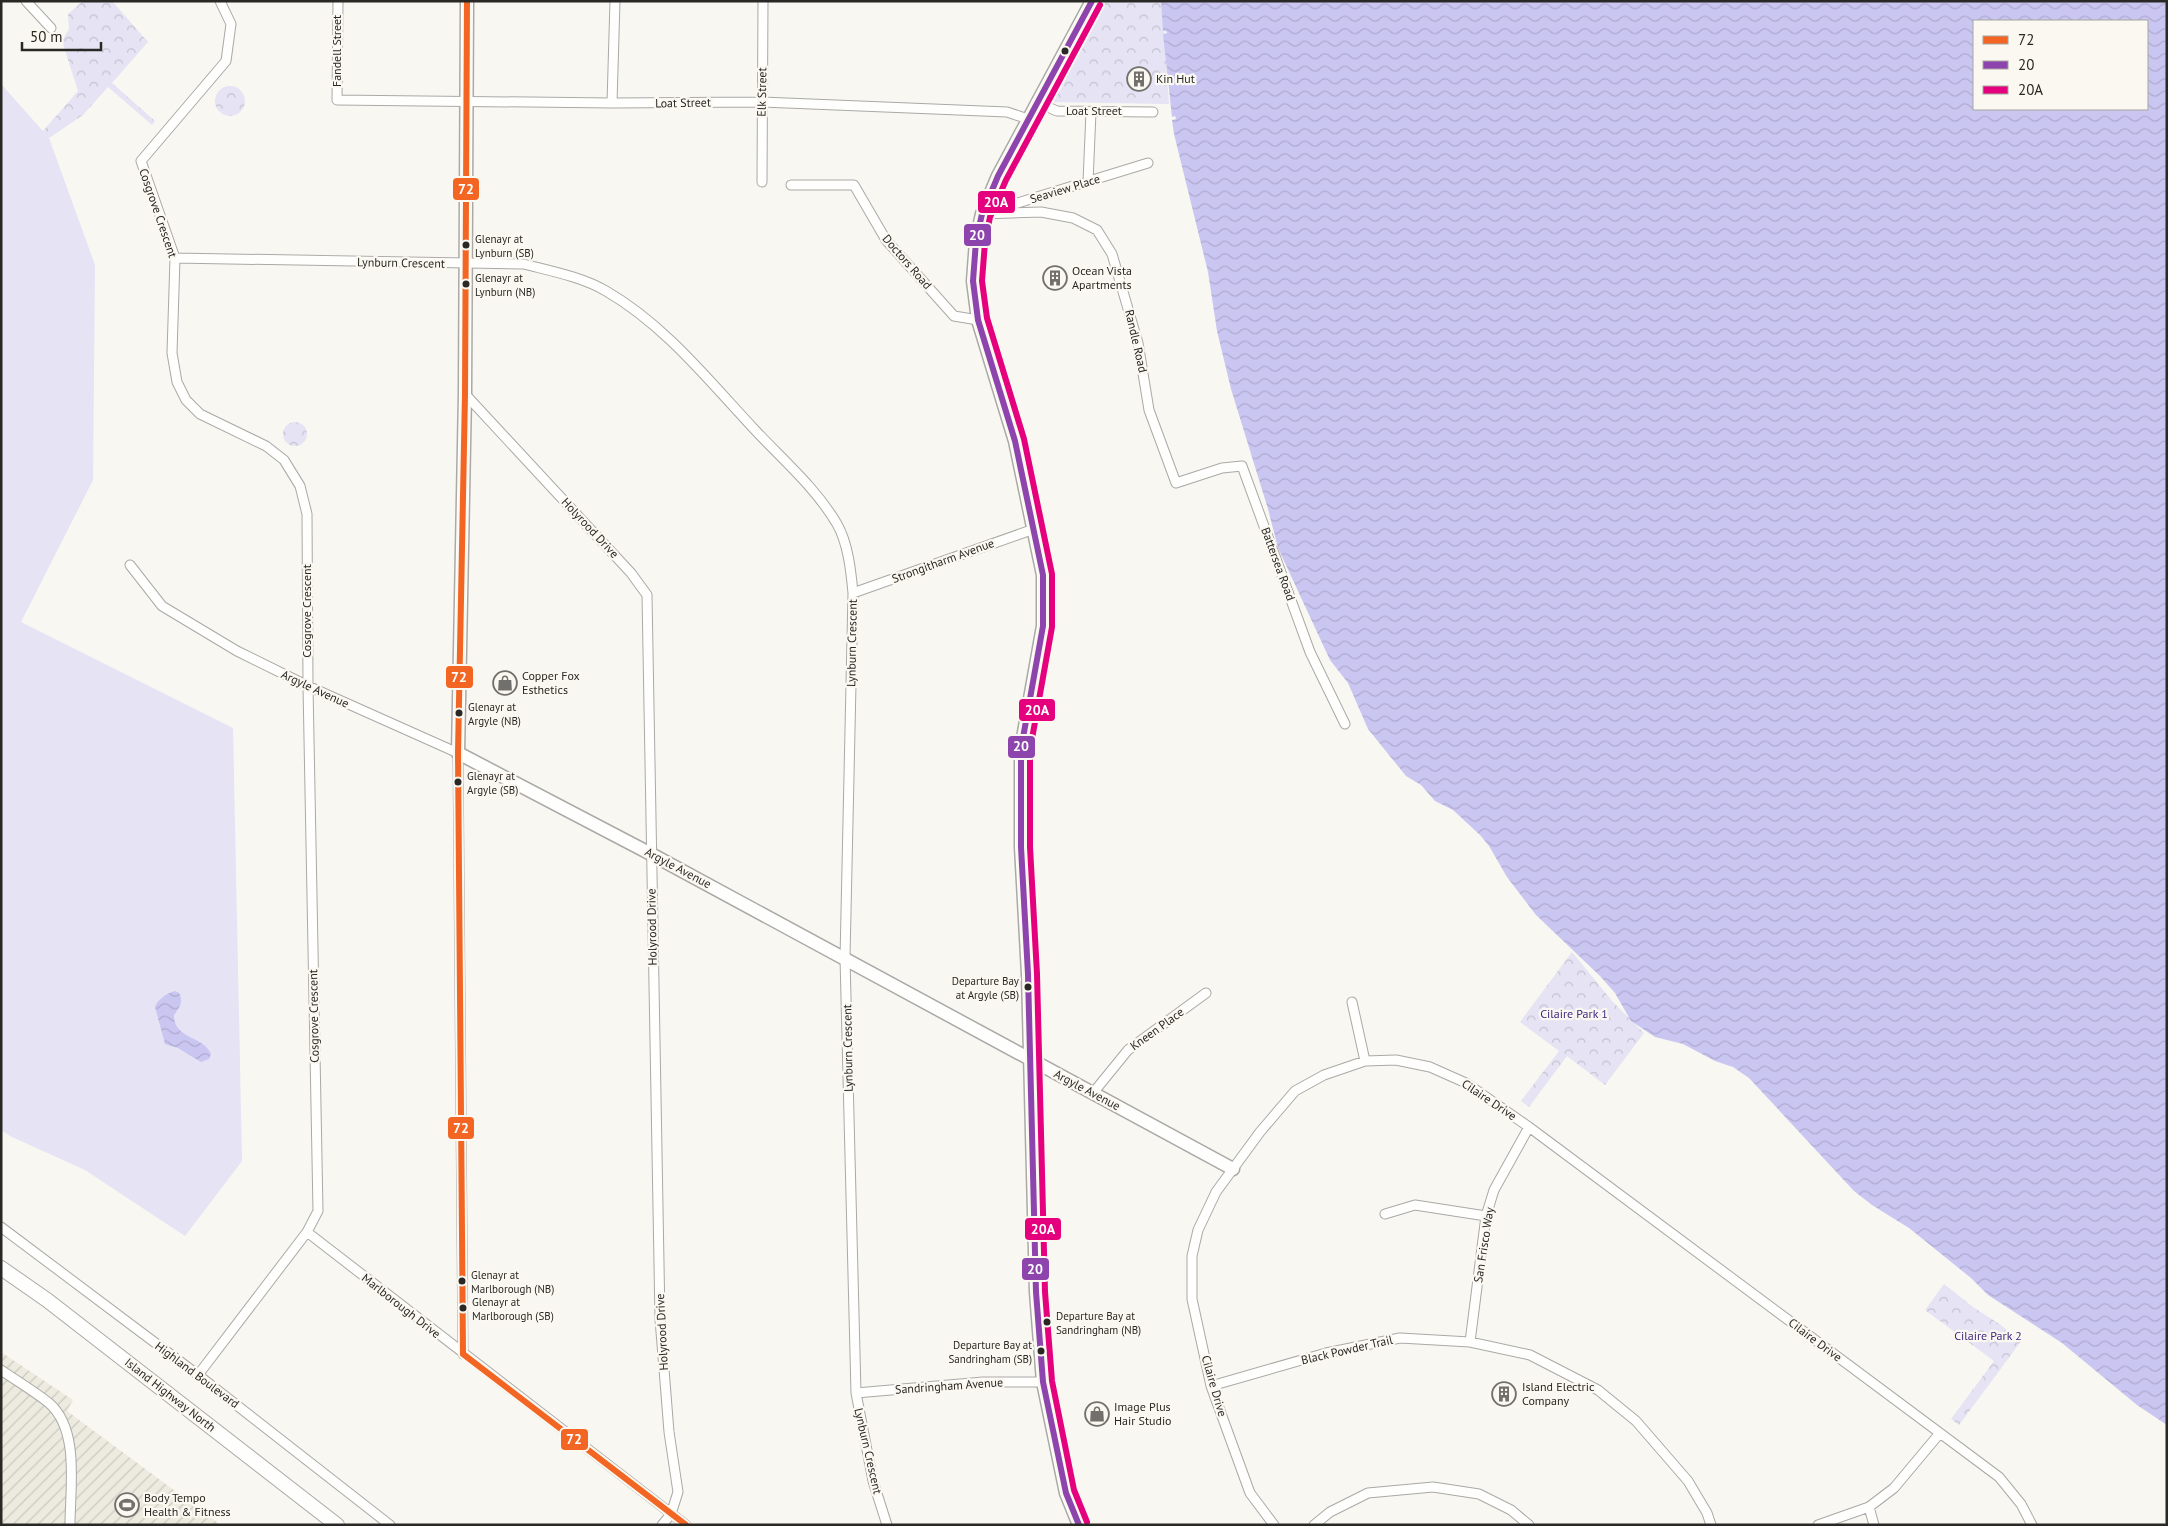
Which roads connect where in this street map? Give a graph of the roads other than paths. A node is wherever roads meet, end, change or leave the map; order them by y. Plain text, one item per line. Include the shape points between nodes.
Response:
1 (26, 1) edge
2 (220, 1) edge
3 (338, 1) edge
4 (467, 1) edge
5 (615, 1) edge
6 (763, 1) edge
7 (1092, 1) edge
8 (51, 28) dead end
9 (337, 100) joint
10 (762, 102) junction
11 (1036, 102) junction
12 (465, 103) junction
13 (612, 104) junction
14 (1091, 112) junction
15 (1153, 112) dead end
16 (1028, 120) junction
17 (1148, 163) dead end
18 (762, 182) dead end
19 (1088, 182) junction
20 (792, 185) dead end
21 (982, 214) junction
22 (175, 258) junction
23 (464, 264) junction
24 (978, 320) junction
25 (465, 394) junction
26 (1176, 483) joint
27 (1034, 529) junction
28 (130, 565) dead end
29 (852, 593) junction
30 (308, 686) junction
31 (1345, 724) dead end
32 (458, 753) junction
33 (651, 854) junction
34 (846, 958) junction
35 (1206, 993) dead end
36 (1352, 1002) dead end
37 (1030, 1059) junction
38 (1365, 1060) junction
39 (1093, 1093) junction
40 (1530, 1127) junction
41 (1233, 1169) junction
42 (1385, 1214) dead end
43 (1486, 1216) junction
44 (1, 1227) edge
45 (307, 1232) junction
46 (1, 1268) edge
47 (1470, 1342) junction
48 (463, 1354) junction
49 (1, 1370) edge
50 (198, 1375) junction
51 (1043, 1382) junction
52 (1211, 1386) junction
53 (856, 1393) junction
54 (1940, 1433) junction
55 (1869, 1508) junction
56 (671, 1514) junction
57 (70, 1525) edge
58 (337, 1525) edge
59 (390, 1525) edge
60 (662, 1525) edge
61 (686, 1525) edge
62 (887, 1525) edge
63 (1079, 1525) edge
64 (1274, 1525) edge
65 (1314, 1525) edge
66 (1529, 1525) edge
67 (1711, 1525) edge
68 (1818, 1525) edge
69 (1874, 1525) edge
70 (2032, 1525) edge

1 - 8 street
2 - 22 street, Cosgrove Crescent via 231,24 226,60 141,161
3 - 9 street, Fandell Street
4 - 12 street
5 - 13 street
6 - 10 street, Elk Street
7 - 11 street
9 - 12 street, Loat Street
10 - 13 street, Loat Street
10 - 16 street, Loat Street via 1008,112
10 - 18 street, Elk Street
11 - 14 street, Loat Street via 1057,111
11 - 16 street
12 - 13 street, Loat Street
12 - 23 street
14 - 15 street, Loat Street
14 - 19 street
16 - 21 street
17 - 19 street, Seaview Place
19 - 21 street, Seaview Place
20 - 24 street, Doctors Road via 854,185 886,240 954,316
21 - 24 street via 972,281
21 - 26 street, Randle Road via 1041,212 1073,218 1096,230 1112,254 1138,343 1149,410
22 - 23 street, Lynburn Crescent
22 - 30 street, Cosgrove Crescent via 172,353 177,382 186,400 200,414 266,446 284,460 300,486 306,514
23 - 25 street
23 - 29 street, Lynburn Crescent via 524,264 604,290 637,311 668,339 815,493 838,525 851,566
24 - 27 street via 1015,441
25 - 32 street
25 - 33 street, Holyrood Drive via 631,573 646,595
26 - 31 street, Battersea Road via 1222,468 1242,466 1310,652
27 - 29 street, Strongitharm Avenue
27 - 37 street via 1043,575 1043,626 1021,749 1021,847
28 - 30 street, Argyle Avenue via 162,606 237,651
29 - 34 street, Lynburn Crescent
30 - 32 street, Argyle Avenue
30 - 45 street, Cosgrove Crescent via 318,1210
32 - 33 street, Argyle Avenue
32 - 48 street
33 - 34 street, Argyle Avenue
33 - 56 street, Holyrood Drive via 660,1319 669,1432 678,1492
34 - 37 street, Argyle Avenue
34 - 53 street, Lynburn Crescent
35 - 39 street, Kneen Place via 1128,1050
36 - 38 street
37 - 39 street, Argyle Avenue
37 - 51 street via 1036,1292
38 - 40 street, Cilaire Drive via 1396,1060 1430,1067 1466,1082
38 - 41 street, Cilaire Drive via 1324,1075 1295,1091
39 - 41 street, Argyle Avenue
40 - 43 street, San Frisco Way via 1494,1190
40 - 54 street, Cilaire Drive
41 - 52 street, Cilaire Drive via 1216,1192 1198,1230 1192,1256 1192,1299
42 - 43 street via 1415,1205
43 - 47 street, San Frisco Way
44 - 50 street, Highland Boulevard
45 - 48 street, Marlborough Drive
45 - 50 street, Cosgrove Crescent
46 - 58 main road, Island Highway North via 55,1306
47 - 52 street, Black Powder Trail via 1400,1338 1326,1353
47 - 67 street, Black Powder Trail via 1530,1355 1598,1390 1636,1422 1688,1481
48 - 56 street, Marlborough Drive
49 - 57 street via 50,1404 65,1424 70,1444
50 - 59 street, Highland Boulevard
51 - 53 street, Sandringham Avenue via 983,1382
51 - 63 street via 1066,1493
52 - 64 street, Cilaire Drive via 1250,1493
53 - 62 street, Lynburn Crescent via 873,1481
54 - 55 street via 1894,1488
54 - 70 street, Cilaire Drive via 1999,1477 2021,1504
55 - 68 street
55 - 69 street
56 - 60 street, Holyrood Drive
56 - 61 street, Marlborough Drive
65 - 66 street via 1330,1512 1368,1493 1433,1487 1480,1494 1511,1510

